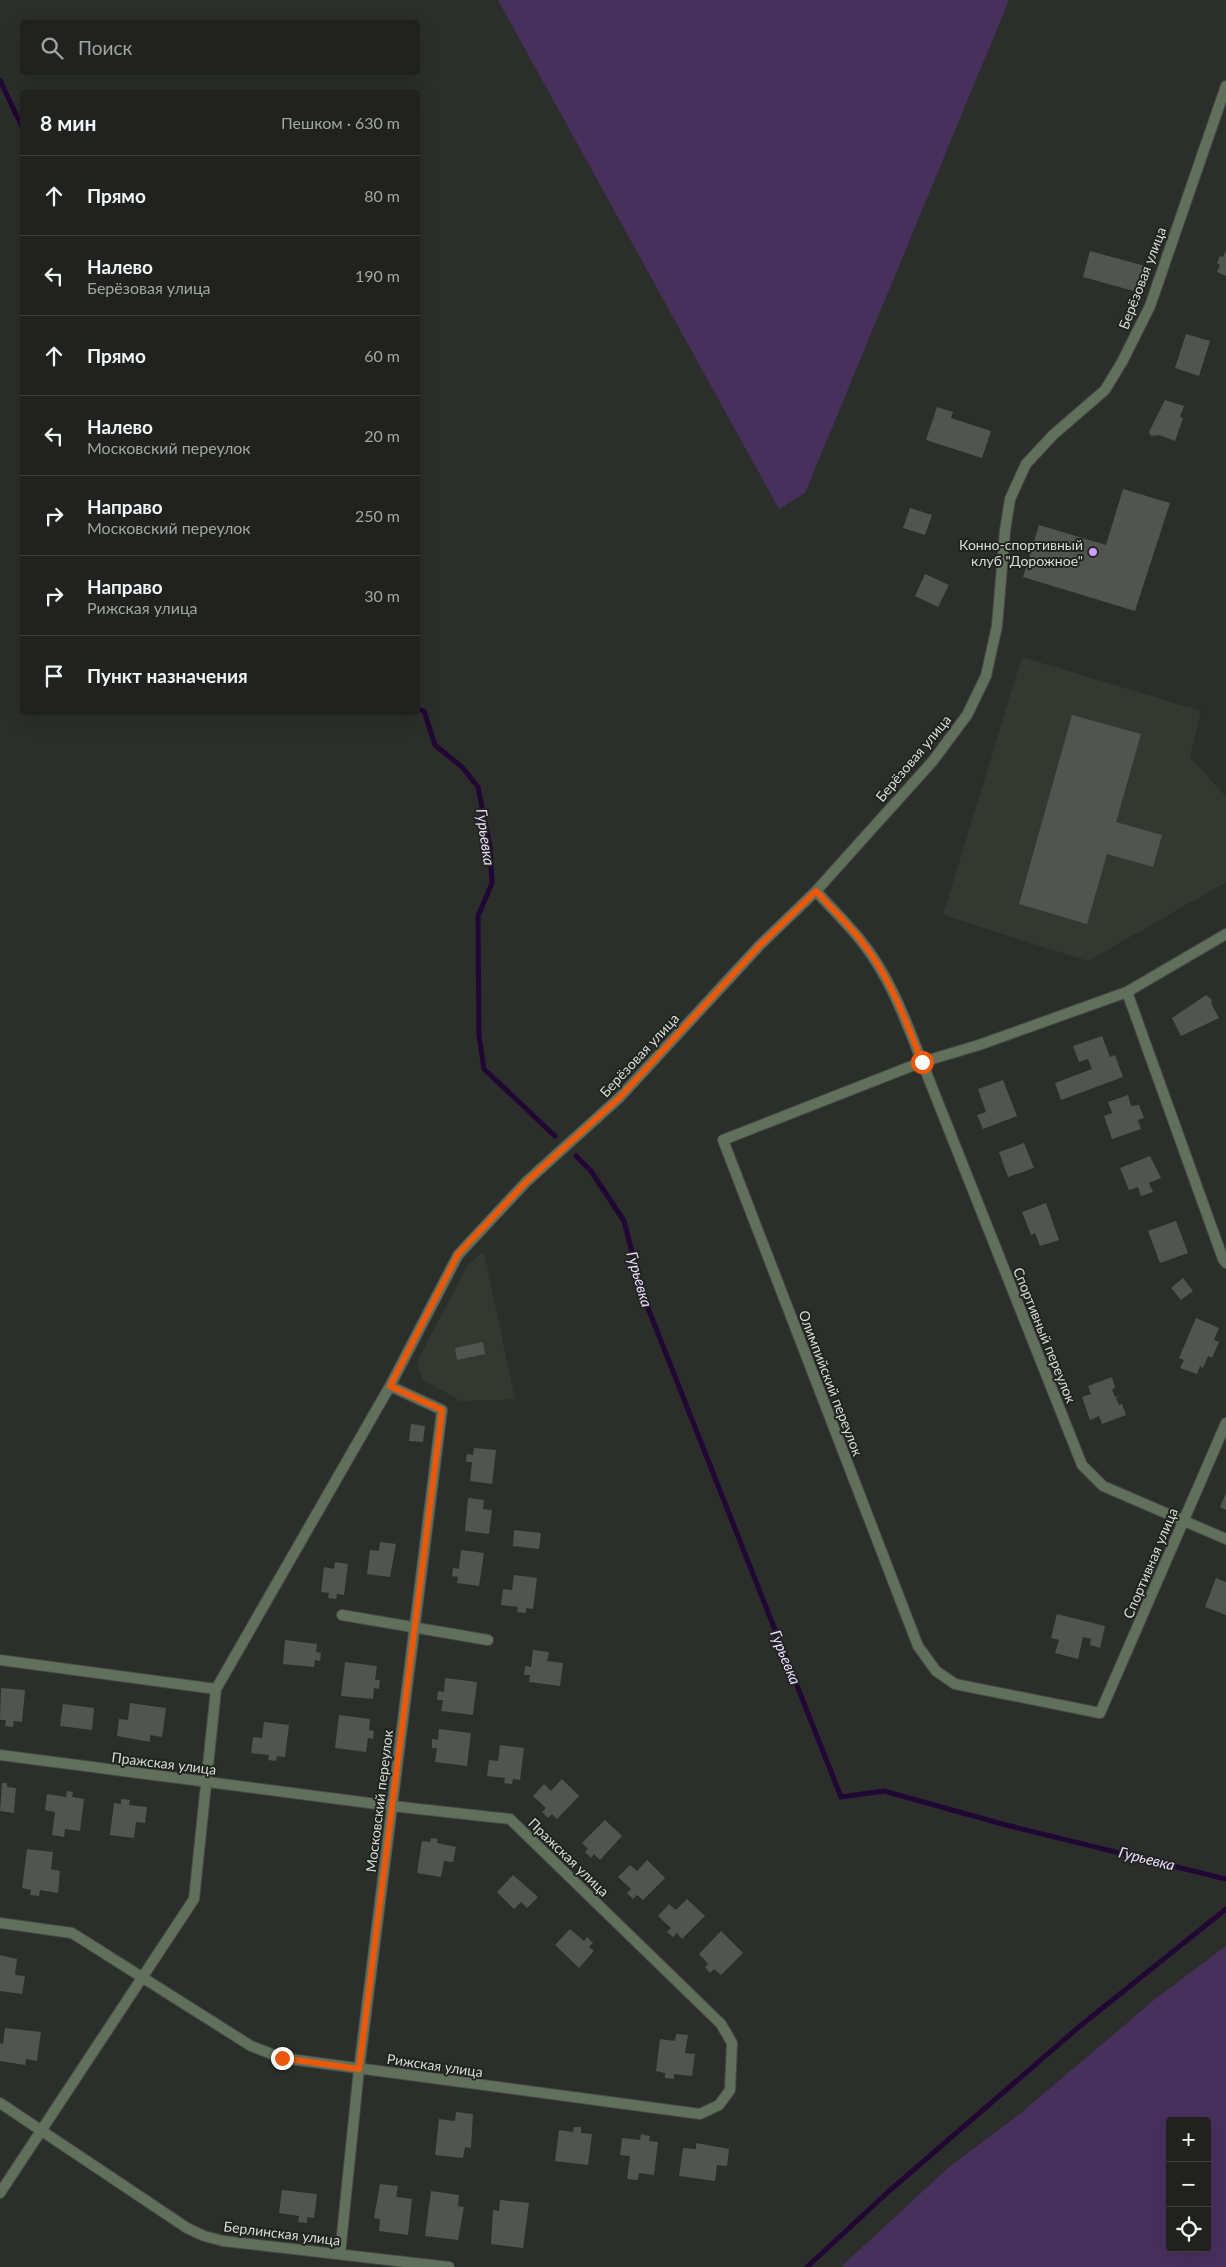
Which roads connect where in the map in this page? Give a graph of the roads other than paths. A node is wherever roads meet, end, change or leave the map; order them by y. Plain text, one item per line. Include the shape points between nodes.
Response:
1 (1226, 86) edge
2 (816, 891) junction
3 (1226, 934) edge
4 (1127, 992) junction
5 (922, 1062) junction
6 (1226, 1263) edge
7 (390, 1386) junction
8 (1226, 1423) edge
9 (1183, 1520) junction
10 (1226, 1539) edge
11 (342, 1615) dead end
12 (415, 1628) junction
13 (488, 1640) dead end
14 (0, 1660) edge
15 (216, 1689) junction
16 (1100, 1714) joint
17 (0, 1755) edge
18 (206, 1782) junction
19 (392, 1806) junction
20 (0, 1923) edge
21 (142, 1977) junction
22 (359, 2069) junction
23 (0, 2103) edge
24 (719, 2105) joint
25 (41, 2131) junction
26 (0, 2193) edge
27 (340, 2254) junction
28 (449, 2267) edge

1 - 2 street, Берёзовая улица via 1150,306 1122,362 1105,390 1053,435 1026,464 1010,499 997,626 986,676 967,715 932,762
2 - 5 street, Спортивный переулок via 863,943 902,1011
2 - 7 street, Берёзовая улица via 760,945 619,1098 526,1182 458,1254
3 - 4 street
4 - 5 street via 979,1046
4 - 6 street
5 - 9 street, Спортивный переулок via 1082,1465 1103,1486
5 - 16 street, Олимпийский переулок via 723,1140 918,1646 936,1671 955,1684
7 - 12 street, Московский переулок via 442,1410
7 - 15 street, Берёзовая улица
8 - 9 street, Спортивная улица
9 - 10 street, Спортивный переулок
9 - 16 street, Спортивная улица
11 - 12 street
12 - 13 street
12 - 19 street, Московский переулок
14 - 15 street
15 - 18 street
17 - 18 street, Пражская улица
18 - 19 street, Пражская улица
18 - 21 street via 194,1899
19 - 22 street, Московский переулок
19 - 24 street, Пражская улица via 510,1819 721,2024 732,2043 732,2060 730,2090
20 - 21 street, Рижская улица via 72,1933
21 - 22 street, Рижская улица via 251,2046 282,2058
21 - 25 street
22 - 24 street, Рижская улица via 700,2114
22 - 27 street, Московский переулок
23 - 25 street, Берлинская улица
25 - 26 street
25 - 27 street, Берлинская улица via 204,2236
27 - 28 street, Берлинская улица

